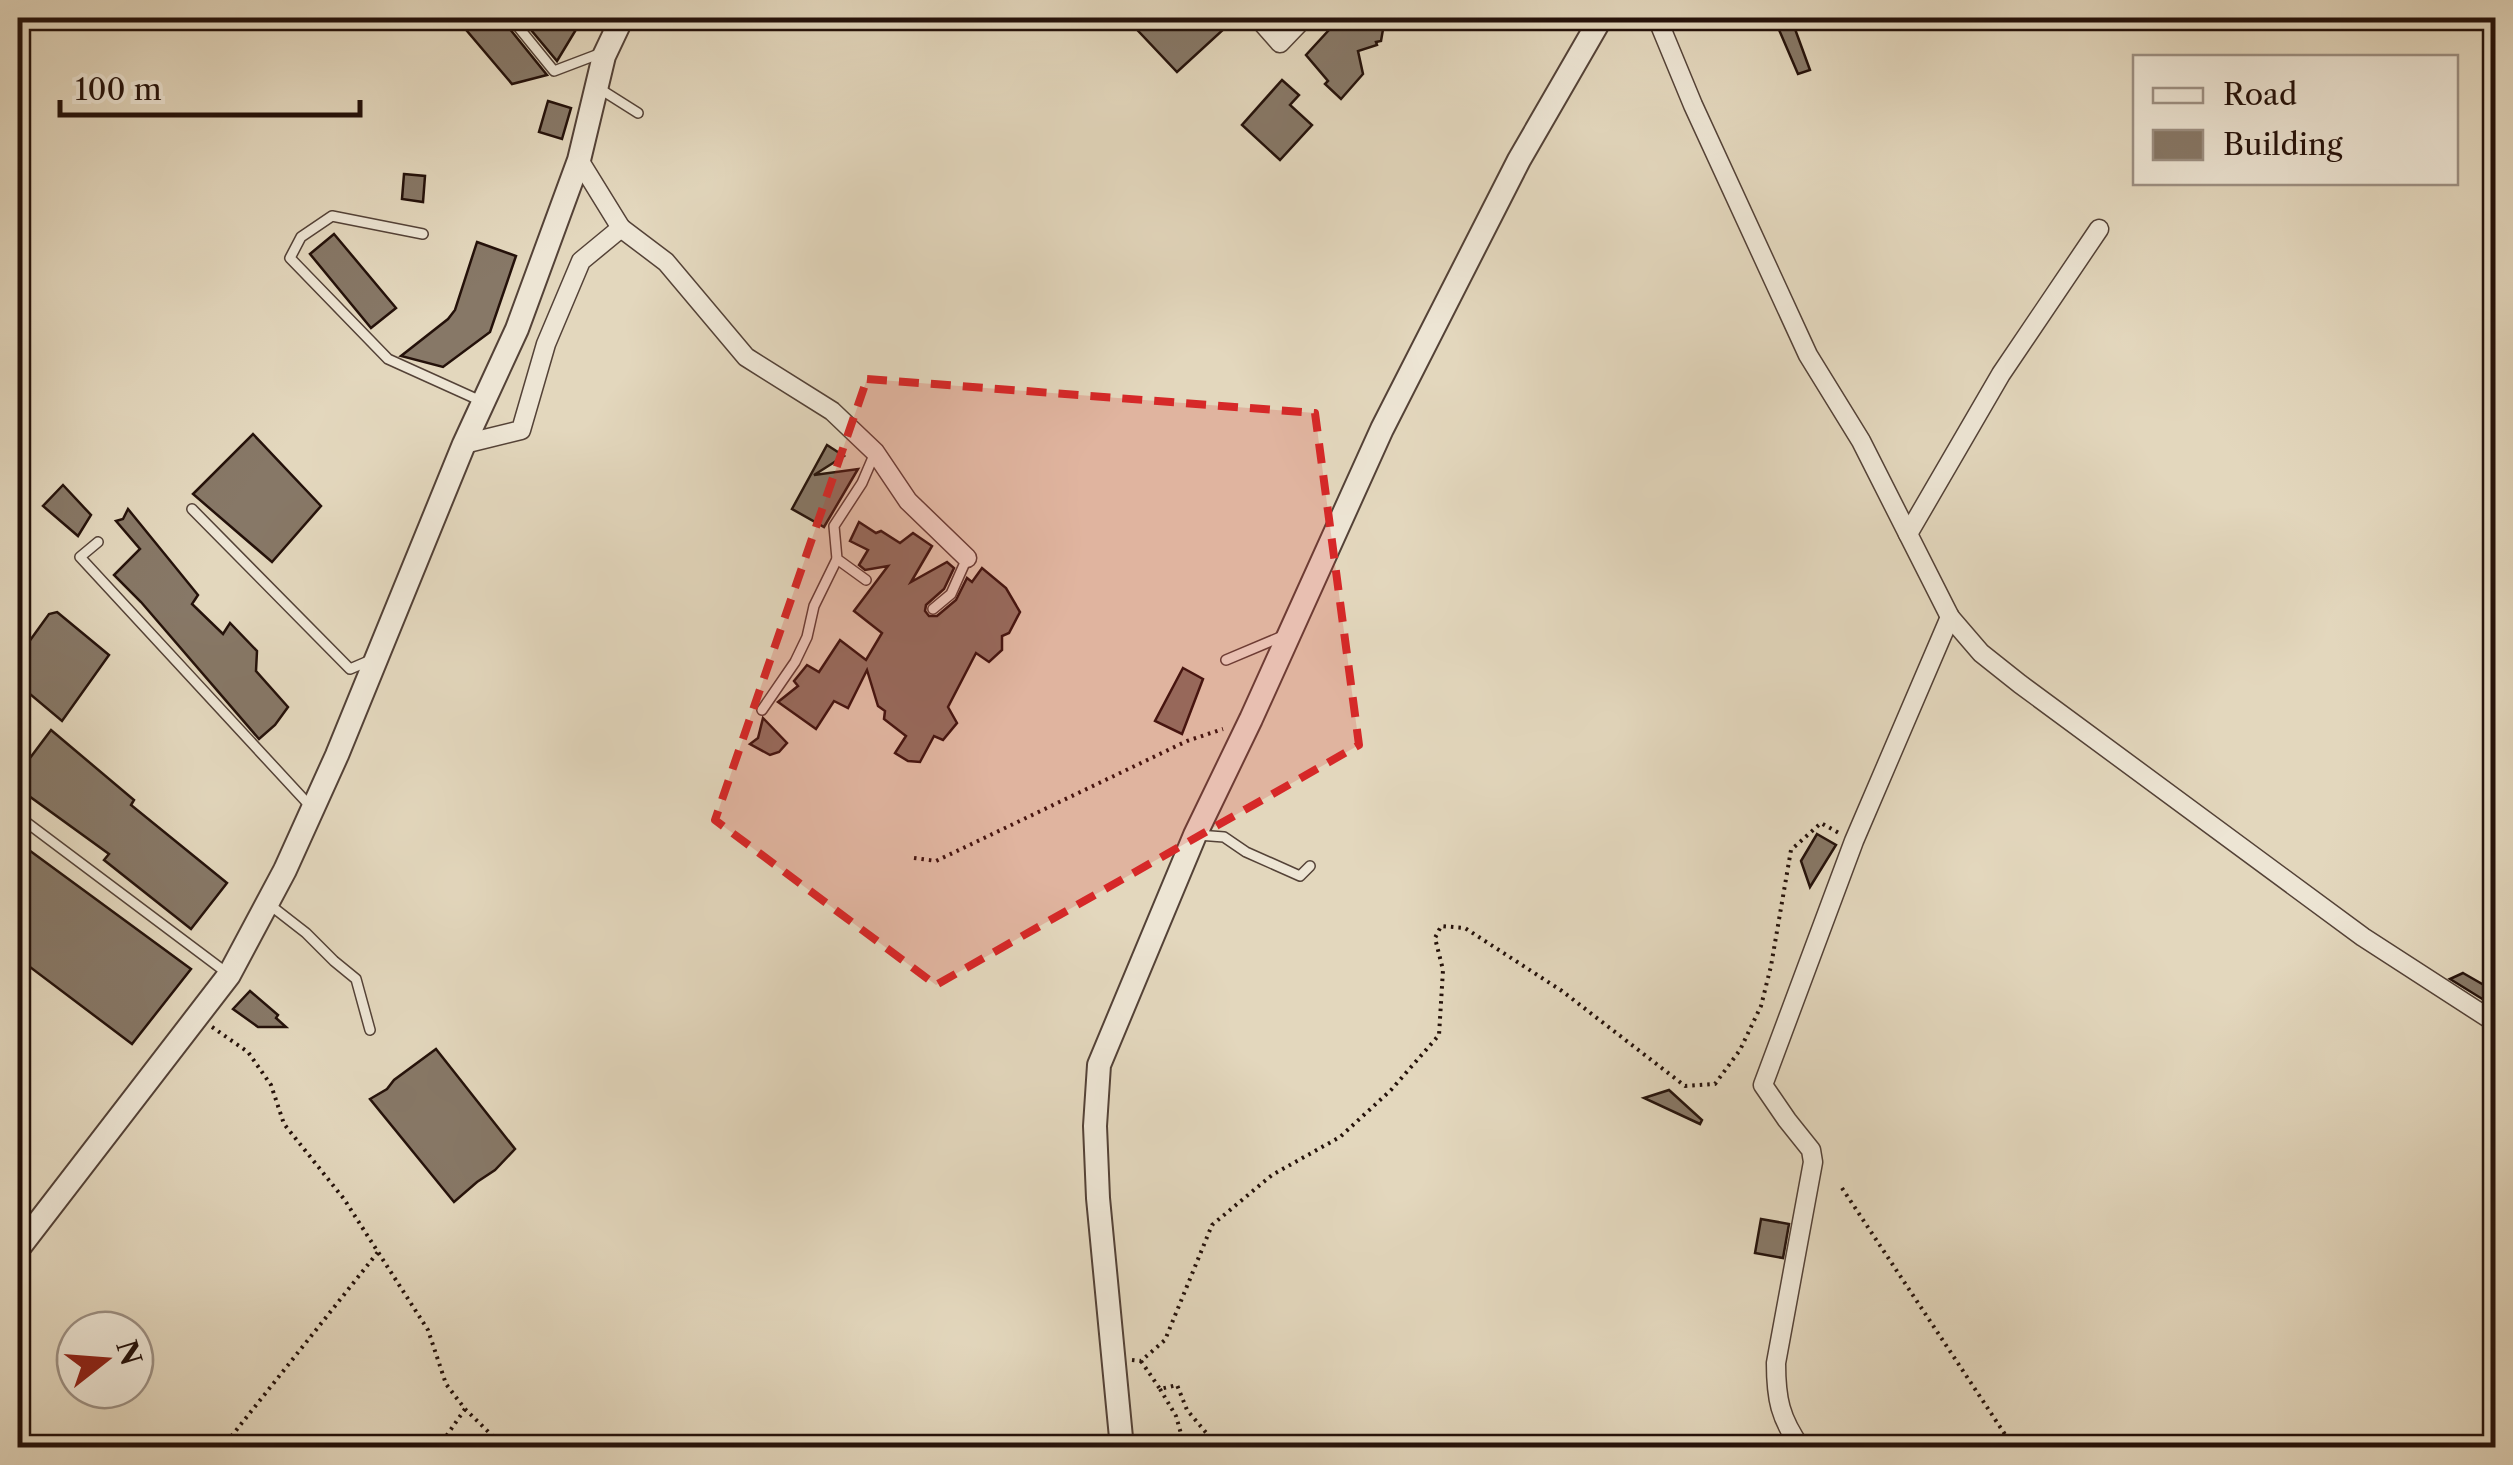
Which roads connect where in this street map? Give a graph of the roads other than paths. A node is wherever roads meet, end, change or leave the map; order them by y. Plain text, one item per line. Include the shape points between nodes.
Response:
1 (510, 18) edge
2 (1258, 18) edge
3 (1304, 18) edge
4 (1600, 18) edge
5 (1657, 18) edge
6 (612, 29) edge
7 (597, 88) junction
8 (638, 113) dead end
9 (579, 160) junction
10 (621, 228) junction
11 (2100, 229) dead end
12 (423, 234) dead end
13 (484, 402) junction
14 (464, 444) junction
15 (875, 452) junction
16 (192, 509) dead end
17 (1908, 534) junction
18 (98, 542) dead end
19 (837, 558) junction
20 (967, 558) joint
21 (866, 580) dead end
22 (933, 609) dead end
23 (1950, 617) junction
24 (1290, 632) junction
25 (378, 656) junction
26 (1226, 660) dead end
27 (762, 710) dead end
28 (313, 809) junction
29 (18, 816) edge
30 (1195, 834) junction
31 (1310, 866) dead end
32 (268, 904) junction
33 (229, 975) junction
34 (2496, 1023) edge
35 (370, 1030) dead end
36 (18, 1249) edge
37 (1122, 1448) edge
38 (1801, 1448) edge

1 - 6 lane via 554,71
2 - 3 street via 1280,42
4 - 24 street via 1519,160 1391,412
5 - 17 street via 1808,355
6 - 7 street
7 - 8 lane
7 - 9 street
9 - 10 street
9 - 13 street
10 - 14 street via 582,261 546,344 521,430
10 - 15 street via 666,262 746,357 832,412
11 - 17 street via 2001,374
12 - 13 lane via 332,216 301,237 290,258 388,360
13 - 14 street
14 - 25 street
15 - 19 lane via 834,526
15 - 20 street via 908,501
16 - 25 lane via 350,669
17 - 23 street
18 - 28 lane via 80,557
19 - 21 lane
19 - 27 lane via 814,606 808,638
20 - 22 lane via 951,594
23 - 34 street via 2020,684 2363,937
23 - 38 street via 1854,841 1763,1085 1812,1150 1776,1363 1776,1394
24 - 26 lane
24 - 30 street
25 - 28 street
28 - 32 street
29 - 33 lane
30 - 31 lane via 1224,837 1300,876
30 - 37 street via 1099,1064 1098,1198
32 - 33 street
32 - 35 lane via 356,980
33 - 36 street

